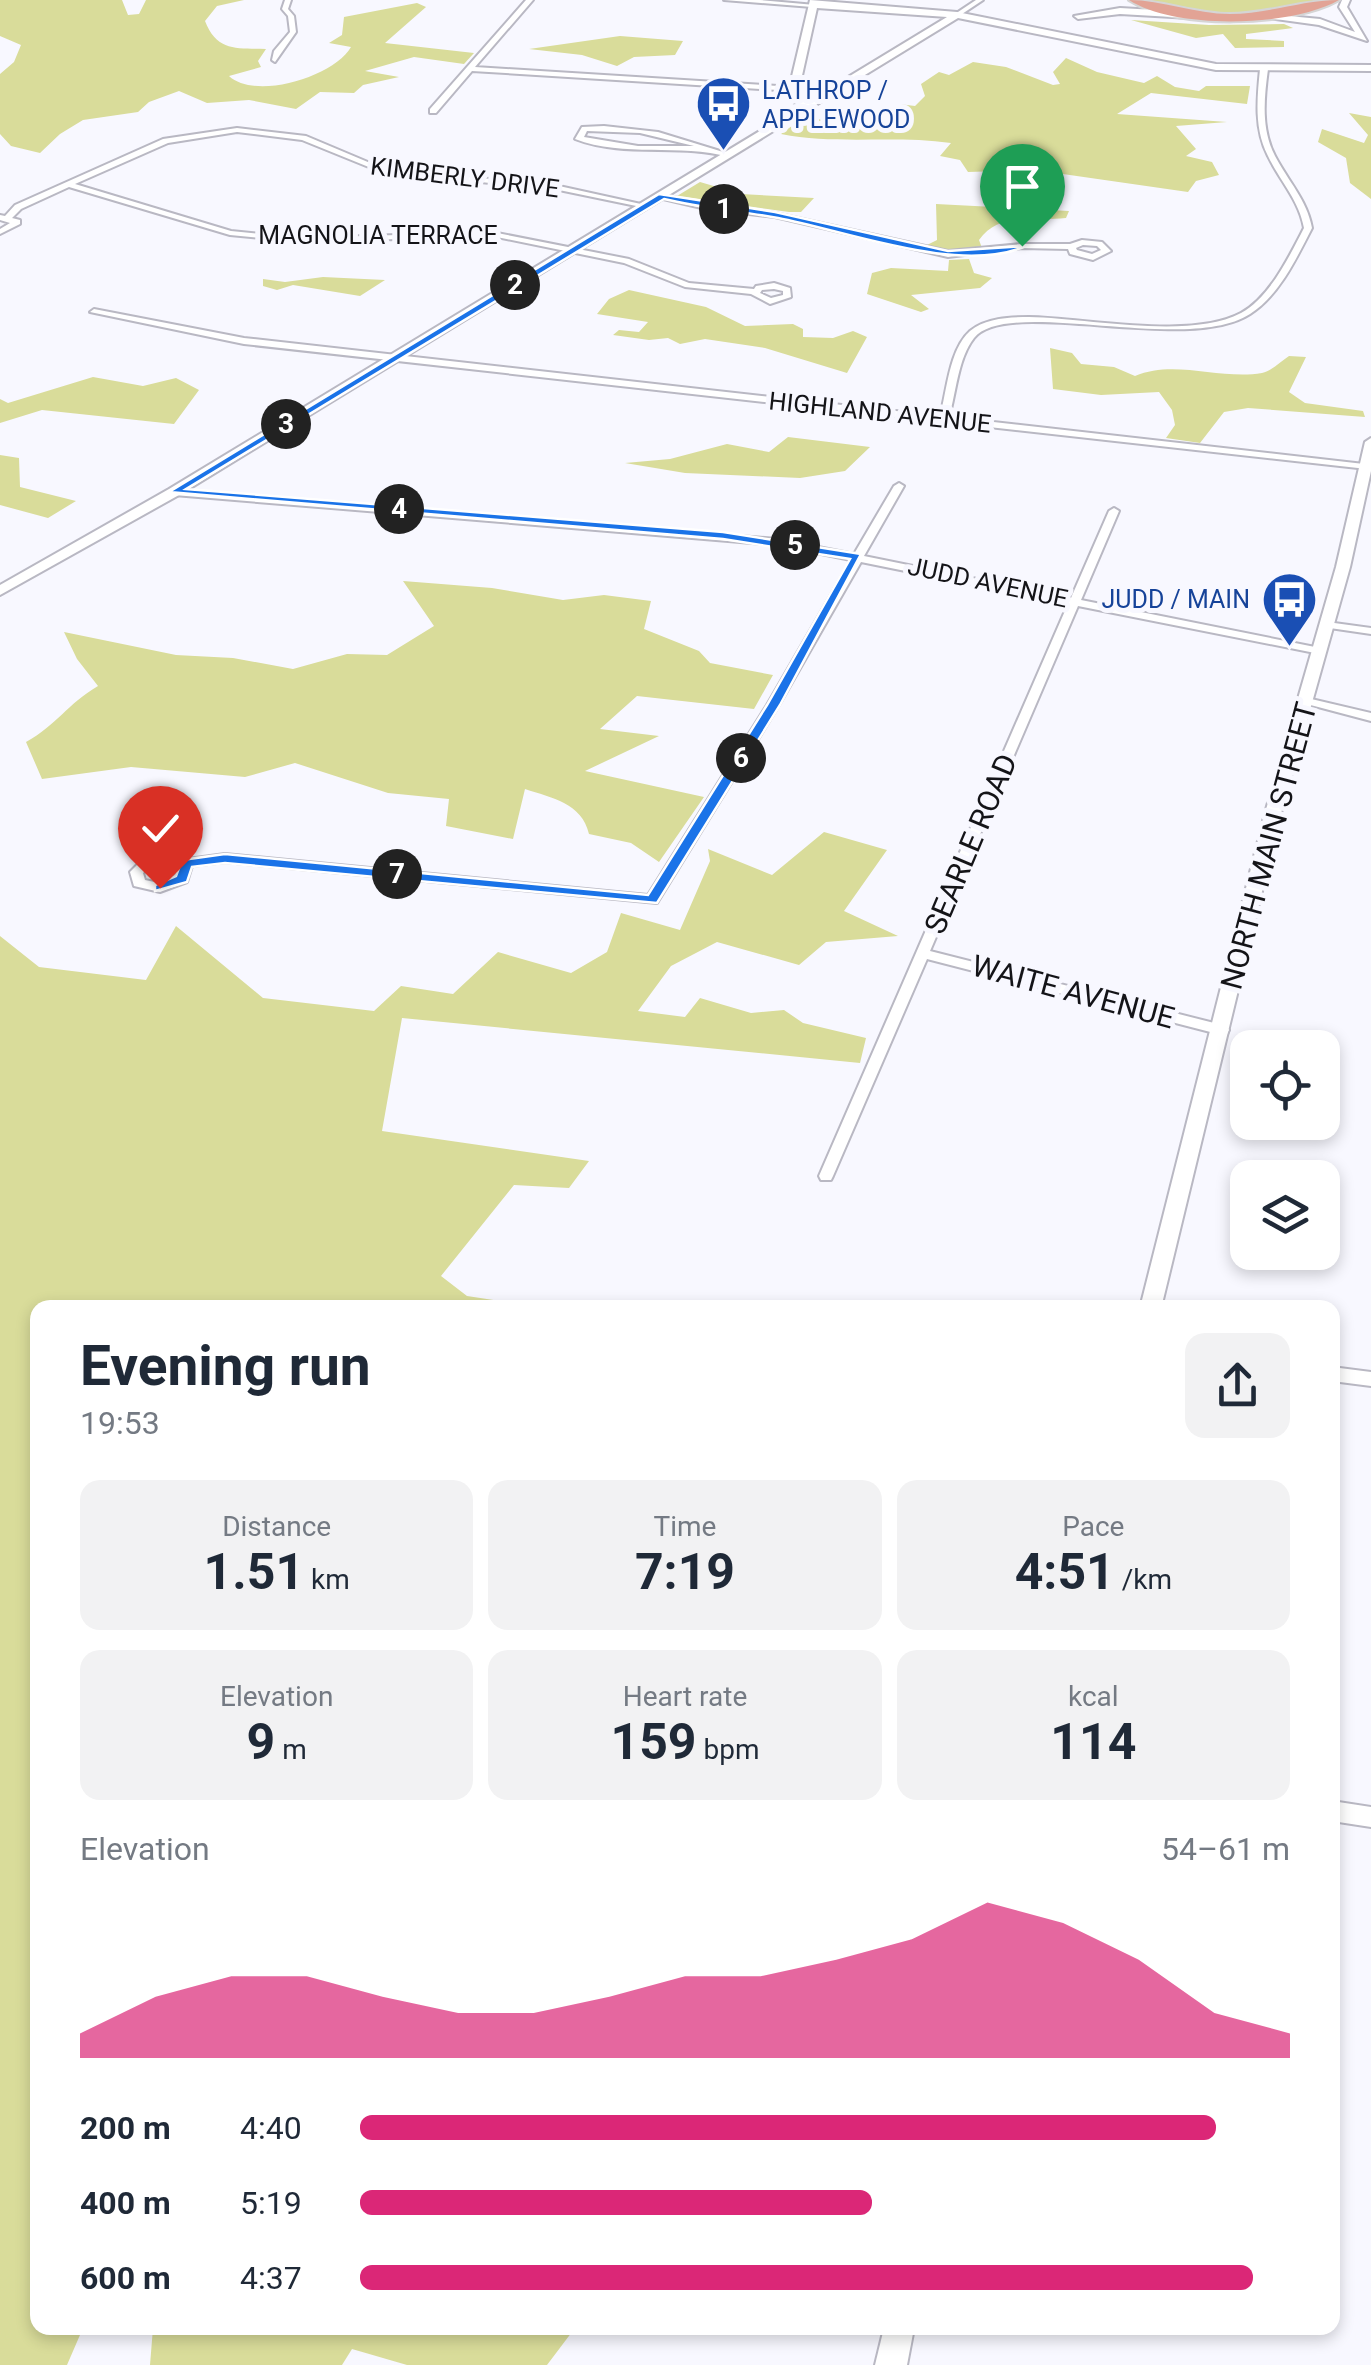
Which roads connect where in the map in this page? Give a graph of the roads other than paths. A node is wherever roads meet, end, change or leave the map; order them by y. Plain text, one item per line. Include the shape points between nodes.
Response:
1 (288, 0) edge
2 (530, 0) edge
3 (727, 0) edge
4 (980, 0) edge
5 (1106, 0) edge
6 (1134, 0) edge
7 (1334, 0) edge
8 (1346, 0) edge
9 (813, 3) edge
10 (958, 15) junction
11 (1201, 15) junction
12 (1258, 16) junction
13 (1070, 20) junction
14 (1046, 32) junction
15 (1364, 38) junction
16 (1371, 49) edge
17 (275, 60) dead end
18 (1371, 68) edge
19 (471, 69) junction
20 (1264, 69) junction
21 (794, 89) junction
22 (809, 106) junction
23 (433, 111) dead end
24 (712, 149) junction
25 (729, 154) junction
26 (69, 185) junction
27 (662, 196) junction
28 (646, 206) junction
29 (4, 217) edge
30 (0, 232) edge
31 (1071, 247) dead end
32 (572, 251) junction
33 (755, 292) dead end
34 (94, 312) dead end
35 (395, 358) junction
36 (944, 420) junction
37 (1371, 442) edge
38 (1364, 467) junction
39 (899, 486) dead end
40 (174, 492) junction
41 (1114, 511) dead end
42 (857, 556) junction
43 (0, 591) edge
44 (1074, 600) junction
45 (1327, 624) junction
46 (1371, 632) edge
47 (1320, 651) junction
48 (1307, 701) junction
49 (1371, 716) edge
50 (186, 864) dead end
51 (924, 954) junction
52 (1222, 1030) junction
53 (826, 1176) dead end
54 (1152, 1300) edge
55 (1340, 1375) edge
56 (1371, 1379) edge
57 (1340, 1812) edge
58 (1371, 1816) edge
59 (897, 2335) edge
60 (890, 2365) edge

1 - 17 street via 294,32
2 - 19 street
3 - 9 street
4 - 10 street
5 - 13 street
6 - 11 main road
7 - 12 main road
8 - 15 street
9 - 10 street
9 - 21 street
10 - 14 street
10 - 22 street
11 - 12 main road
11 - 13 street via 1120,12
12 - 15 street via 1320,22
13 - 14 street
14 - 20 street via 1205,66
15 - 16 street
18 - 20 street
19 - 21 street
19 - 23 street
20 - 36 street via 1262,132 1308,228 1255,306 1233,320 1194,327 1018,320 982,327 964,347
21 - 22 street via 796,101
22 - 25 street
24 - 24 street via 594,144 579,138 588,129 664,135
24 - 25 street
25 - 27 street
26 - 28 street, KIMBERLY DRIVE via 180,137 258,130 304,138 380,170 560,188
26 - 29 street, KIMBERLY DRIVE
26 - 32 street, MAGNOLIA TERRACE via 199,226 272,238 469,232
27 - 28 street
27 - 31 street via 948,254
28 - 32 street
29 - 30 street, KIMBERLY DRIVE via 17,225
32 - 33 street, MAGNOLIA TERRACE via 626,261 688,284
32 - 35 street
34 - 35 street, HIGHLAND AVENUE via 211,337
35 - 36 street, HIGHLAND AVENUE
35 - 40 street
36 - 38 street, HIGHLAND AVENUE
37 - 38 street, NORTH MAIN STREET
38 - 45 street, NORTH MAIN STREET
39 - 42 street
40 - 42 street, JUDD AVENUE via 723,536
40 - 43 street
41 - 44 street, SEARLE ROAD
42 - 44 street, JUDD AVENUE
42 - 50 street via 652,900 225,858
44 - 47 street, JUDD AVENUE
44 - 51 street, SEARLE ROAD
45 - 46 street
45 - 47 street, NORTH MAIN STREET
47 - 48 street, NORTH MAIN STREET
48 - 49 street
48 - 52 street, NORTH MAIN STREET
51 - 52 street, WAITE AVENUE
51 - 53 street, SEARLE ROAD
52 - 54 street, NORTH MAIN STREET
55 - 56 street
57 - 58 street
59 - 60 street

